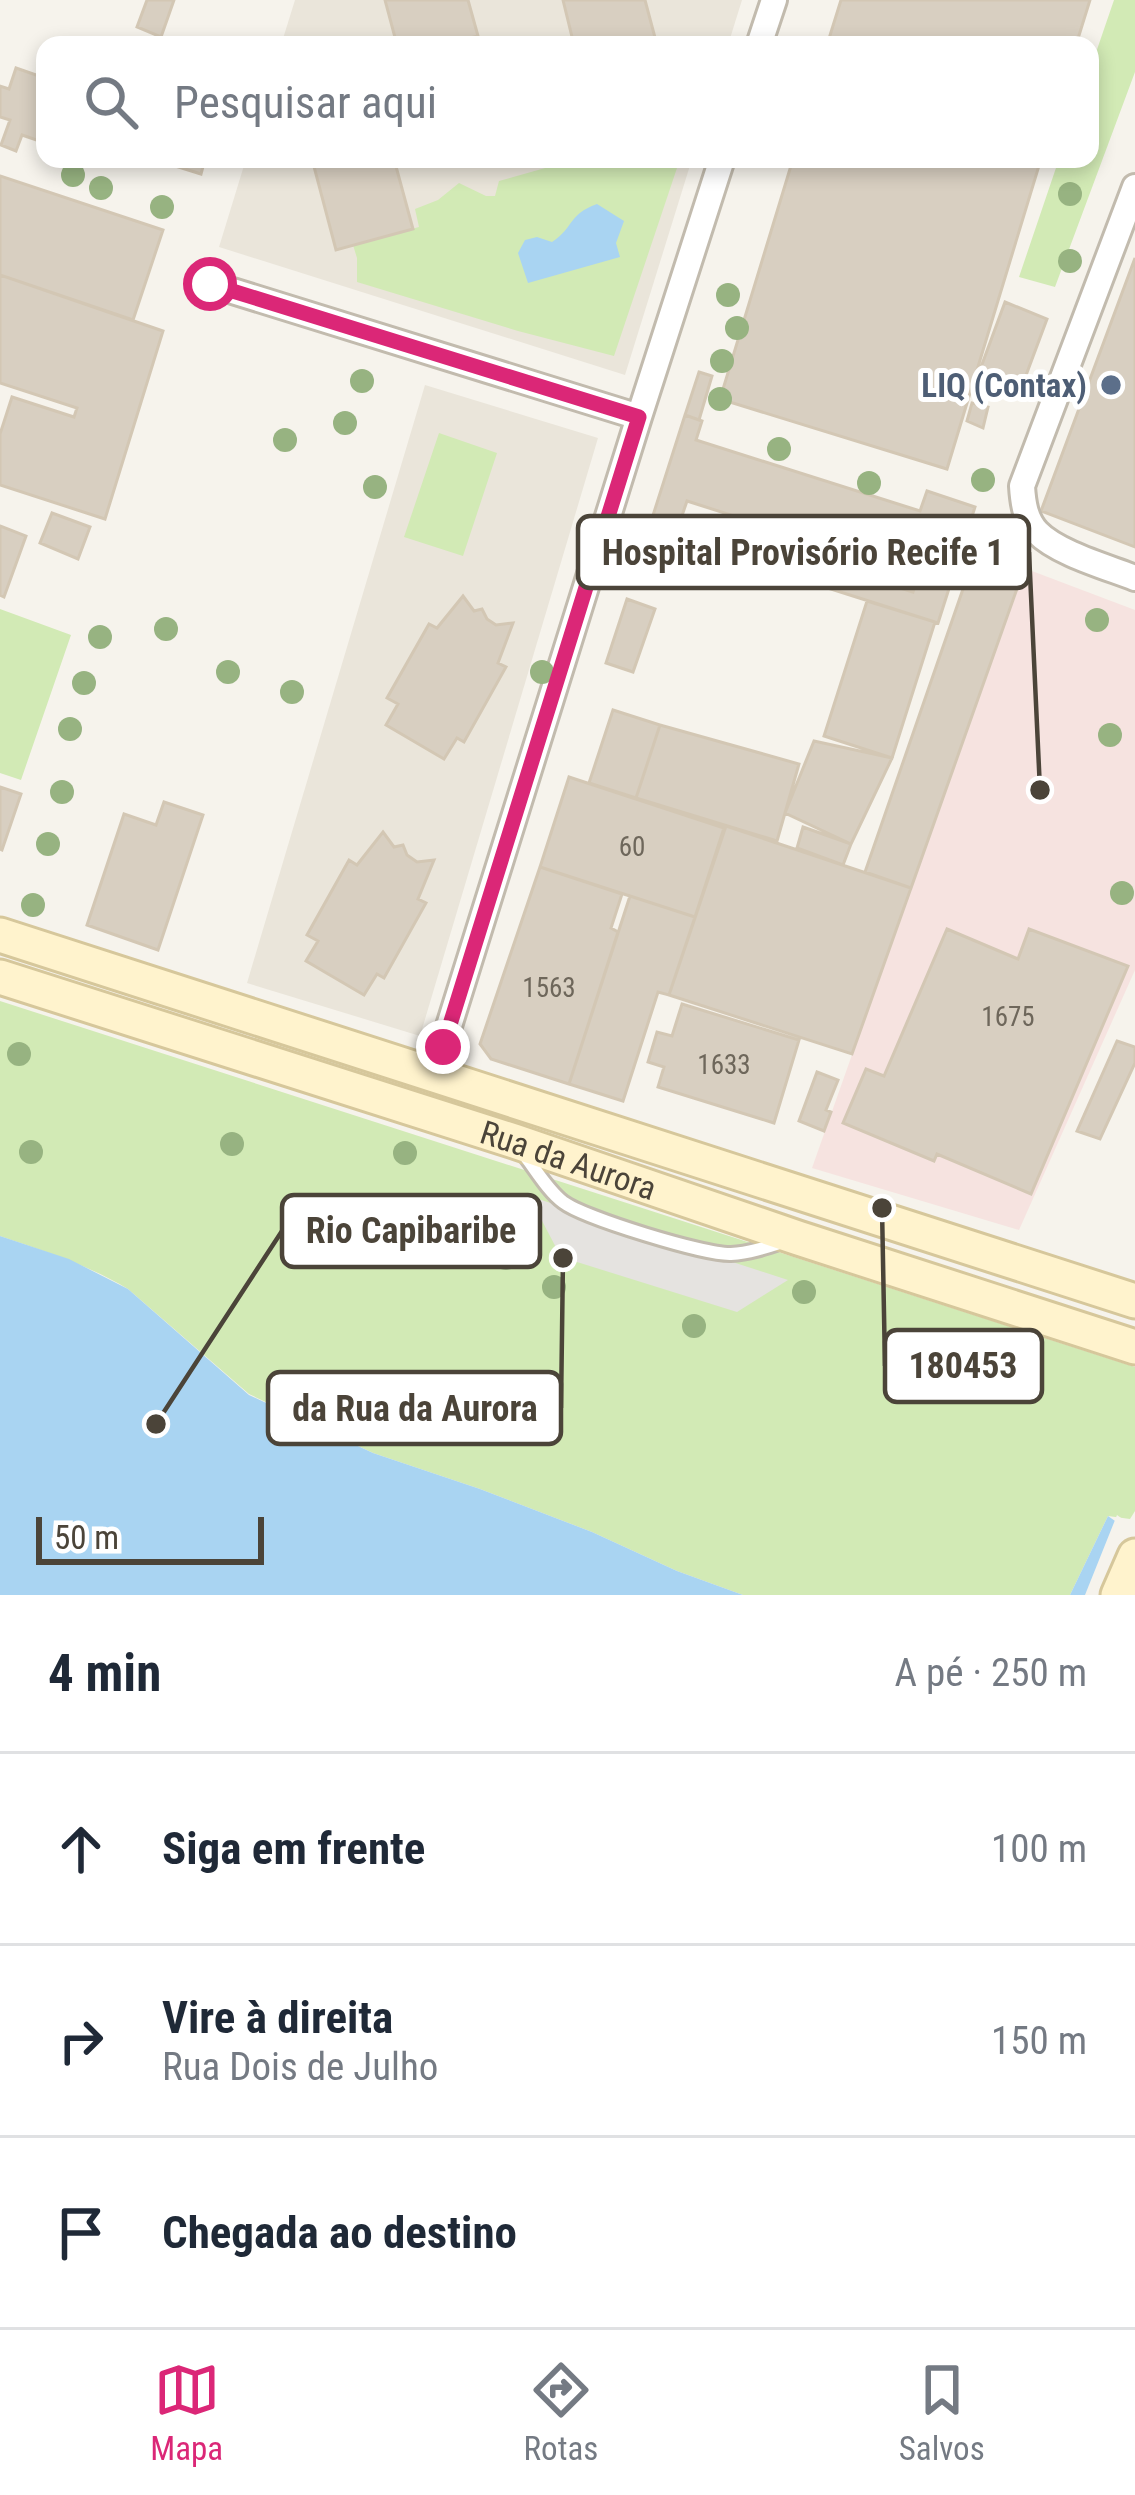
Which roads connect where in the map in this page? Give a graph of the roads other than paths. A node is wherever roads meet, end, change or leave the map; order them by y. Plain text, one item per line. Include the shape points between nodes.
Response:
1 (774, 0) edge
2 (762, 36) edge
3 (719, 168) edge
4 (1135, 188) edge
5 (210, 284) dead end
6 (639, 417) junction
7 (1135, 578) edge
8 (0, 935) edge
9 (0, 976) edge
10 (434, 1074) junction
11 (1135, 1301) edge
12 (1135, 1346) edge
13 (1135, 1556) edge
14 (1118, 1595) edge

1 - 2 street
3 - 6 street
4 - 7 street via 1022,486 1036,531
5 - 6 street
6 - 10 street
8 - 10 main road, Rua da Aurora
9 - 12 main road, Rua da Aurora
10 - 11 main road, Rua da Aurora
13 - 14 main road

